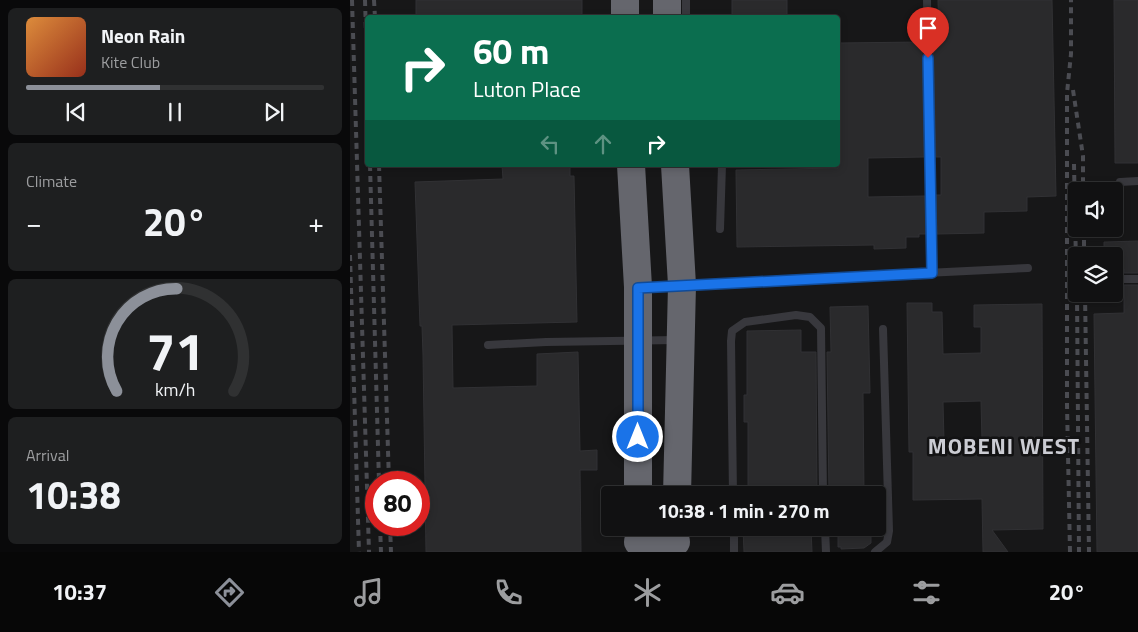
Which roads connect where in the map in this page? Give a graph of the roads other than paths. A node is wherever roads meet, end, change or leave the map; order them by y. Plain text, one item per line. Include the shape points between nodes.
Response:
1 (625, 0) edge
2 (666, 0) edge
3 (686, 0) edge
4 (926, 0) edge
5 (625, 15) edge
6 (668, 15) edge
7 (686, 15) edge
8 (631, 167) edge
9 (675, 167) edge
10 (722, 167) edge
11 (1138, 181) edge
12 (1120, 182) dead end
13 (720, 229) dead end
14 (689, 256) dead end
15 (1028, 268) dead end
16 (932, 273) junction
17 (1138, 278) edge
18 (1123, 279) edge
19 (686, 285) junction
20 (638, 288) junction
21 (882, 329) dead end
22 (637, 340) junction
23 (680, 340) junction
24 (488, 345) dead end
25 (638, 486) edge
26 (677, 486) edge
27 (733, 486) edge
28 (824, 486) edge
29 (734, 536) edge
30 (825, 536) edge
31 (638, 540) edge
32 (676, 540) edge
33 (734, 552) edge
34 (826, 552) edge
35 (875, 552) edge

1 - 5 highway
2 - 6 highway
3 - 7 lane
4 - 16 lane
8 - 20 highway
9 - 19 highway
10 - 13 lane
11 - 12 lane
14 - 19 lane
15 - 16 lane
16 - 19 lane
17 - 18 lane
19 - 20 lane
19 - 23 highway
20 - 22 highway
21 - 35 lane via 889,531 887,542
22 - 23 lane
22 - 24 lane
22 - 25 highway
23 - 26 highway
27 - 28 lane via 732,331 745,322 796,315 810,317 821,328
29 - 33 lane
30 - 34 lane
31 - 32 highway

